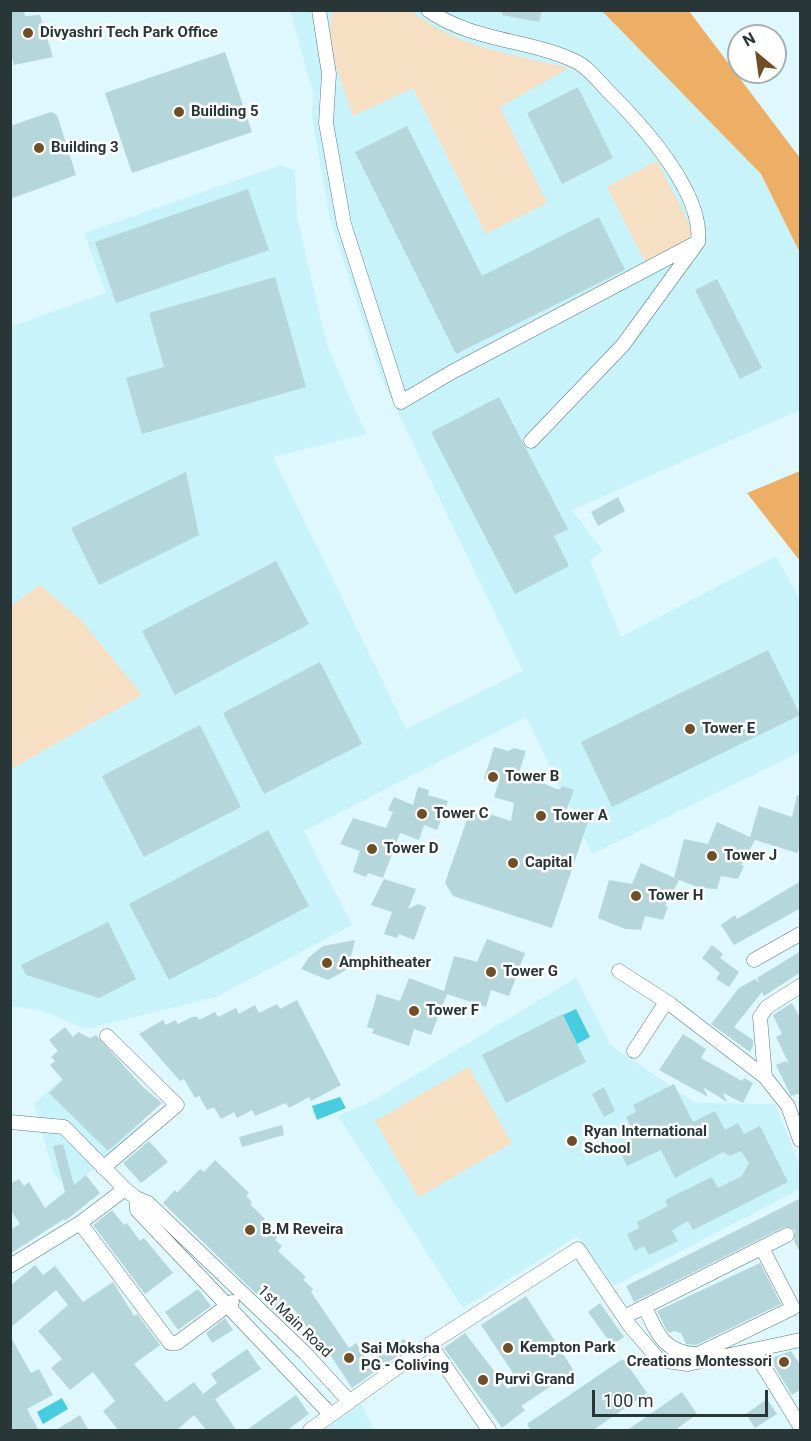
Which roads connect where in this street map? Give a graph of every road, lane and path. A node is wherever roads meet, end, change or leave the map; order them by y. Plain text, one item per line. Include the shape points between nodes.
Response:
1 (319, 10) edge
2 (428, 10) edge
3 (698, 242) junction
4 (531, 441) dead end
5 (801, 934) edge
6 (754, 960) dead end
7 (619, 971) dead end
8 (801, 986) edge
9 (666, 1002) junction
10 (107, 1036) dead end
11 (634, 1051) dead end
12 (765, 1077) junction
13 (794, 1104) edge
14 (10, 1122) edge
15 (801, 1140) edge
16 (103, 1168) junction
17 (130, 1194) junction
18 (80, 1223) junction
19 (787, 1235) dead end
20 (762, 1248) junction
21 (10, 1266) edge
22 (240, 1294) junction
23 (227, 1307) junction
24 (645, 1307) junction
25 (624, 1317) junction
26 (801, 1340) edge
27 (430, 1344) junction
28 (754, 1351) junction
29 (349, 1401) junction
30 (331, 1415) junction
31 (801, 1426) edge
32 (310, 1431) edge
33 (489, 1431) edge

1 - 3 street via 329,74 326,123 344,224 401,402
2 - 3 street via 479,35 577,62 591,73 648,131 663,152 700,226
3 - 4 street via 623,345
5 - 6 street
7 - 9 street
8 - 12 street via 767,1007 760,1017
9 - 11 street
9 - 12 street
10 - 16 street via 177,1105
12 - 13 street
13 - 15 street
14 - 16 street via 64,1128
16 - 17 street
17 - 18 street
17 - 22 street, 1st Main Road via 148,1203
17 - 23 street via 137,1210
18 - 21 street
18 - 23 street, 1st Main Road via 170,1343 177,1343
19 - 20 street
20 - 24 street
20 - 24 street via 793,1308 698,1354 684,1354 669,1347 657,1333
22 - 23 street, 1st Main Road
22 - 29 street, 1st Main Road via 305,1353
23 - 30 street
24 - 25 street
25 - 27 street via 578,1249
25 - 28 street via 659,1360 688,1364
26 - 28 street
27 - 29 street
27 - 33 street
28 - 31 street
29 - 30 street
30 - 32 street

